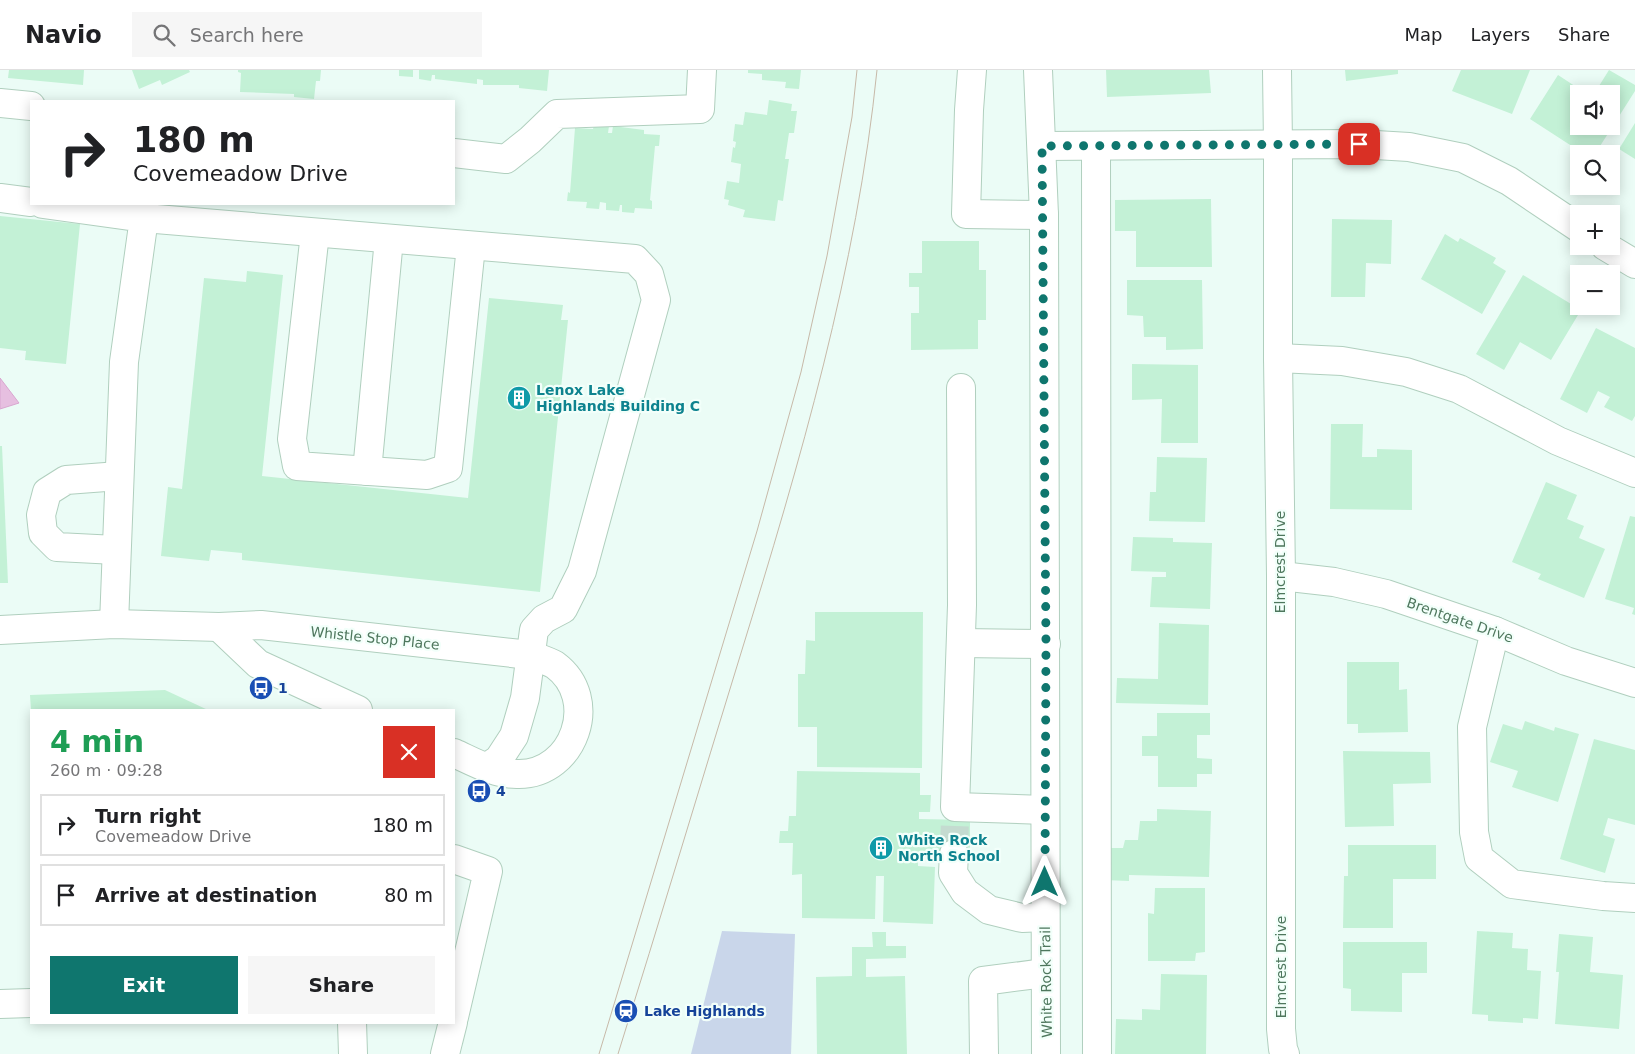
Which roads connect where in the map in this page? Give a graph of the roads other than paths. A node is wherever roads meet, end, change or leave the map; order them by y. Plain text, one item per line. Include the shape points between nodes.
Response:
1 (702, 70) edge
2 (972, 70) edge
3 (1038, 70) edge
4 (1277, 70) edge
5 (0, 103) edge
6 (30, 106) edge
7 (1278, 145) junction
8 (1042, 146) junction
9 (1096, 146) junction
10 (455, 153) edge
11 (0, 198) edge
12 (30, 202) edge
13 (50, 205) edge
14 (1044, 215) junction
15 (144, 218) junction
16 (1570, 222) edge
17 (315, 233) junction
18 (389, 239) junction
19 (472, 246) junction
20 (1620, 255) edge
21 (1635, 264) edge
22 (1278, 358) junction
23 (960, 388) dead end
24 (368, 471) junction
25 (1635, 473) edge
26 (119, 476) junction
27 (116, 550) junction
28 (1281, 576) junction
29 (114, 624) junction
30 (219, 627) junction
31 (0, 630) edge
32 (1495, 631) junction
33 (961, 643) junction
34 (1046, 644) junction
35 (530, 655) junction
36 (1635, 684) edge
37 (356, 709) edge
38 (455, 753) edge
39 (486, 768) junction
40 (1045, 810) junction
41 (954, 854) tunnel mouth
42 (455, 859) edge
43 (1635, 898) edge
44 (1045, 917) junction
45 (1046, 973) junction
46 (30, 1003) edge
47 (0, 1004) edge
48 (455, 1013) edge
49 (352, 1024) edge
50 (452, 1024) edge
51 (353, 1054) edge
52 (445, 1054) edge
53 (984, 1054) edge
54 (1046, 1054) edge
55 (1097, 1054) edge
56 (1285, 1054) edge

1 - 10 street via 700,109 557,114 506,159
2 - 14 street via 966,214
3 - 8 street, White Rock Trail
4 - 7 street, Elmcrest Drive
5 - 6 street
7 - 9 street
7 - 16 street via 1359,144 1463,158 1509,181
7 - 22 street, Elmcrest Drive
8 - 9 street
8 - 14 street, White Rock Trail
9 - 55 street
11 - 12 street
13 - 15 street
14 - 34 street, White Rock Trail
15 - 17 street
15 - 26 street via 124,362
17 - 18 street
17 - 24 street via 292,439 298,466
18 - 19 street
18 - 24 street
19 - 24 street via 448,468 427,475
19 - 35 street via 635,259 649,274 656,300 582,571 564,610 544,618 534,630
20 - 21 street
22 - 25 street via 1351,363 1406,372 1460,389 1558,441
22 - 28 street, Elmcrest Drive
23 - 33 street
26 - 27 street
26 - 27 street via 66,480 47,492 41,514 43,533 57,547
27 - 29 street
28 - 32 street, Brentgate Drive via 1334,582 1386,594
28 - 56 street, Elmcrest Drive via 1281,1029
29 - 30 street, Whistle Stop Place
29 - 31 street, Whistle Stop Place
30 - 35 street, Whistle Stop Place via 261,626
30 - 37 street via 258,664
32 - 36 street, Brentgate Drive via 1566,661
32 - 43 street via 1472,727 1474,832 1479,858 1512,884
33 - 34 street
33 - 40 street via 955,813
34 - 40 street, White Rock Trail
35 - 39 street via 525,698 514,736 499,759
35 - 39 street, Whistle Stop Place via 554,665 573,688 578,718 576,733 560,757 534,772 505,774
38 - 39 street, Whistle Stop Place
40 - 44 street, White Rock Trail
41 - 44 street via 953,873 965,892 989,910 1022,918
42 - 48 street via 488,871
44 - 45 street, White Rock Trail
45 - 53 street via 983,981
45 - 54 street, White Rock Trail
46 - 47 street
49 - 51 street
50 - 52 street

